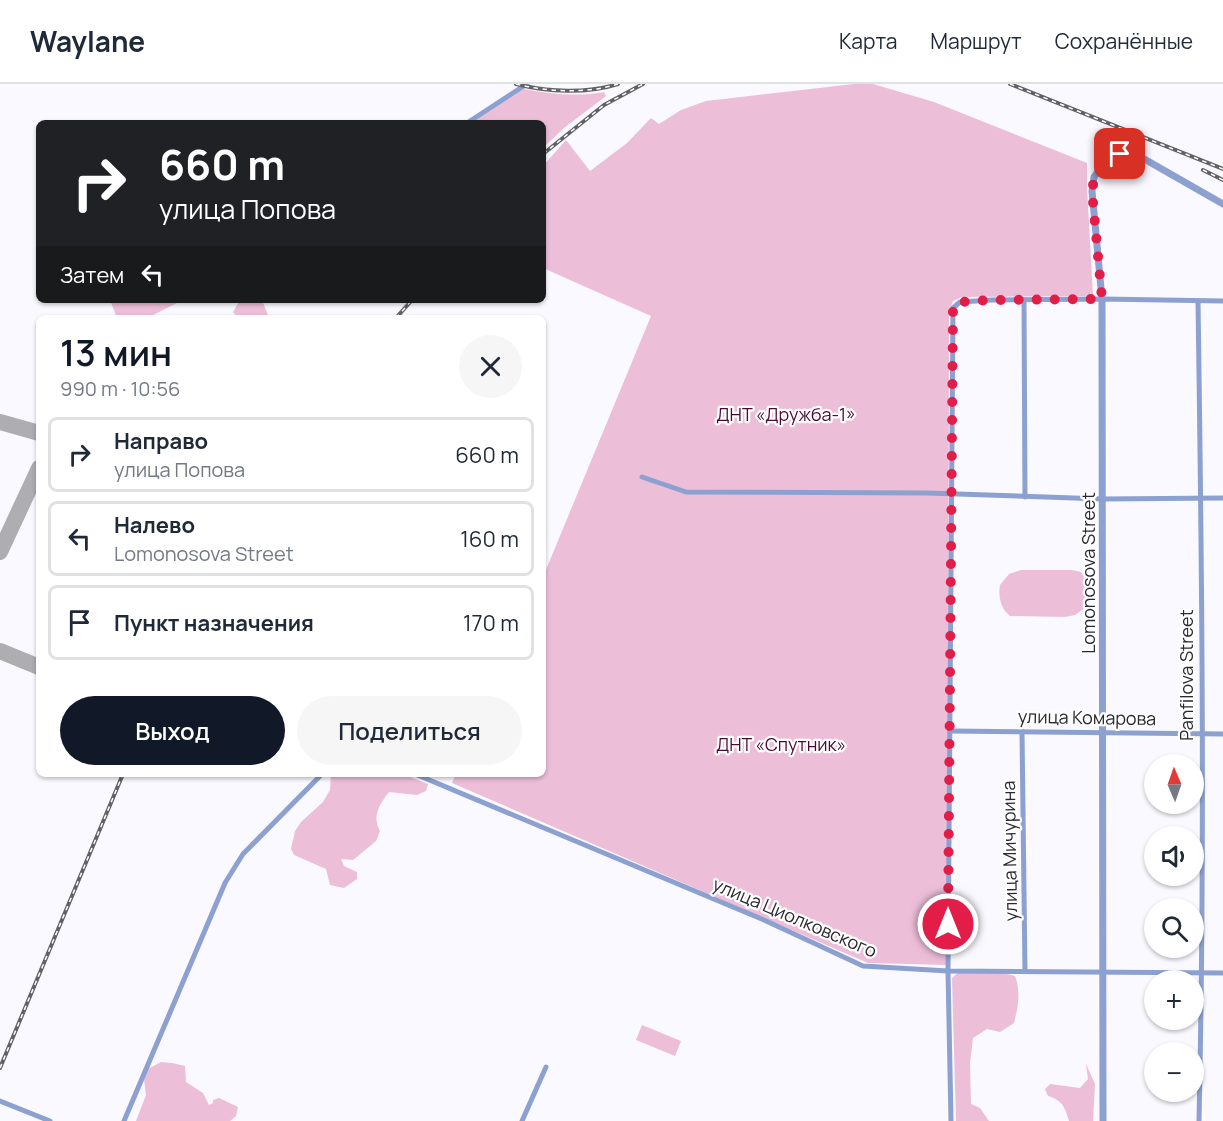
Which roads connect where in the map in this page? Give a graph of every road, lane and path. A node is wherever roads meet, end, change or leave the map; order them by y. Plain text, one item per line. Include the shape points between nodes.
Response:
1 (528, 84) edge
2 (472, 120) edge
3 (1223, 204) edge
4 (1102, 299) junction
5 (1024, 300) junction
6 (1198, 301) junction
7 (1223, 301) edge
8 (642, 477) dead end
9 (951, 494) junction
10 (1025, 497) junction
11 (1201, 498) junction
12 (1223, 498) edge
13 (1103, 499) junction
14 (950, 731) junction
15 (1022, 731) junction
16 (1104, 733) junction
17 (1202, 734) junction
18 (1223, 734) edge
19 (319, 777) edge
20 (422, 777) edge
21 (1202, 970) edge
22 (948, 971) junction
23 (1025, 971) junction
24 (1103, 971) junction
25 (1144, 972) edge
26 (1223, 973) edge
27 (1204, 974) edge
28 (1201, 1030) edge
29 (546, 1067) dead end
30 (0, 1101) edge
31 (50, 1121) edge
32 (124, 1121) edge
33 (522, 1121) edge
34 (951, 1121) edge
35 (1102, 1121) edge
36 (1199, 1121) edge

1 - 2 street
3 - 4 street, Lomonosova Street via 1139,156 1120,154 1102,166 1094,177 1092,191
4 - 5 street
4 - 6 street
4 - 13 street, Lomonosova Street
5 - 9 street via 960,302 953,308
5 - 10 street
6 - 7 street
6 - 11 street, Panfilova Street
8 - 9 street via 686,492
9 - 10 street
9 - 14 street
10 - 13 street
11 - 12 street
11 - 13 street
11 - 17 street, Panfilova Street
13 - 16 street, Lomonosova Street
14 - 15 street, улица Комарова
14 - 22 street
15 - 16 street, улица Комарова
15 - 23 street, улица Мичурина
16 - 17 street, улица Комарова
16 - 24 street, Lomonosova Street
17 - 18 street, улица Комарова
17 - 21 street, Panfilova Street
19 - 32 street via 243,854 225,883
20 - 22 street, улица Циолковского via 764,920 863,966
22 - 23 street, улица Циолковского
22 - 34 street
23 - 24 street, улица Циолковского
24 - 25 street, улица Циолковского
24 - 35 street, Lomonosova Street
26 - 27 street, улица Циолковского
28 - 36 street, Panfilova Street
29 - 33 street
30 - 31 street

